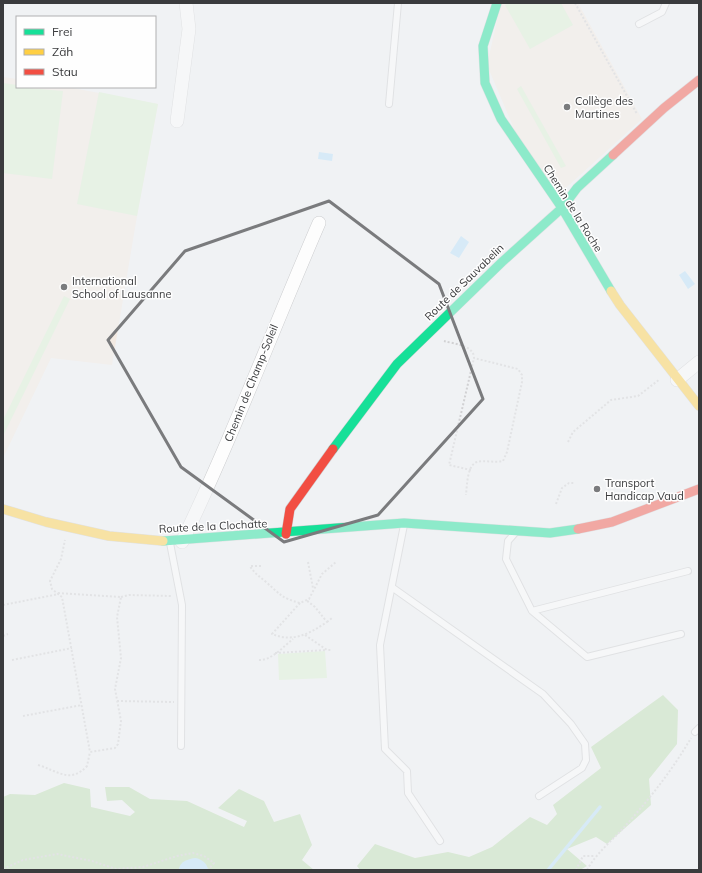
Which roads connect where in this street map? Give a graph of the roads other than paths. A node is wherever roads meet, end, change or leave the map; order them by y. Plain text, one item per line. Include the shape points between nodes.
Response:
1 (186, 3) edge
2 (398, 3) edge
3 (497, 3) edge
4 (666, 3) edge
5 (639, 24) dead end
6 (699, 80) edge
7 (389, 104) dead end
8 (177, 121) dead end
9 (562, 208) junction
10 (319, 224) dead end
11 (699, 362) edge
12 (674, 376) junction
13 (699, 406) edge
14 (699, 488) edge
15 (3, 509) edge
16 (404, 523) junction
17 (517, 530) junction
18 (286, 534) junction
19 (176, 542) junction
20 (688, 571) dead end
21 (393, 588) junction
22 (532, 611) junction
23 (681, 634) dead end
24 (181, 746) dead end
25 (539, 796) dead end
26 (440, 841) dead end

1 - 8 street via 189,29
2 - 7 lane
3 - 9 street, Chemin de la Roche via 483,46 485,84 502,119
4 - 5 lane via 662,12
6 - 9 street, Route de Sauvabelin via 641,129 569,197
9 - 12 street, Chemin de la Roche via 620,305 630,314
9 - 18 street, Route de Sauvabelin via 397,364 290,509
10 - 19 street, Chemin de Champ-Soleil via 220,459
11 - 12 street
12 - 13 street, Chemin de la Roche
14 - 17 street, Route de la Clochatte via 590,528 550,533
15 - 19 street, Route de la Clochatte via 46,522 103,534
16 - 17 street, Route de la Clochatte
16 - 18 street, Route de la Clochatte
16 - 21 lane
17 - 22 lane via 508,541 506,559
18 - 19 street, Route de la Clochatte
19 - 24 lane via 181,596
20 - 22 lane
21 - 25 lane via 543,694 575,729 585,744 586,760 582,768
21 - 26 lane via 380,645 385,749 406,771 408,793
22 - 23 lane via 587,657

